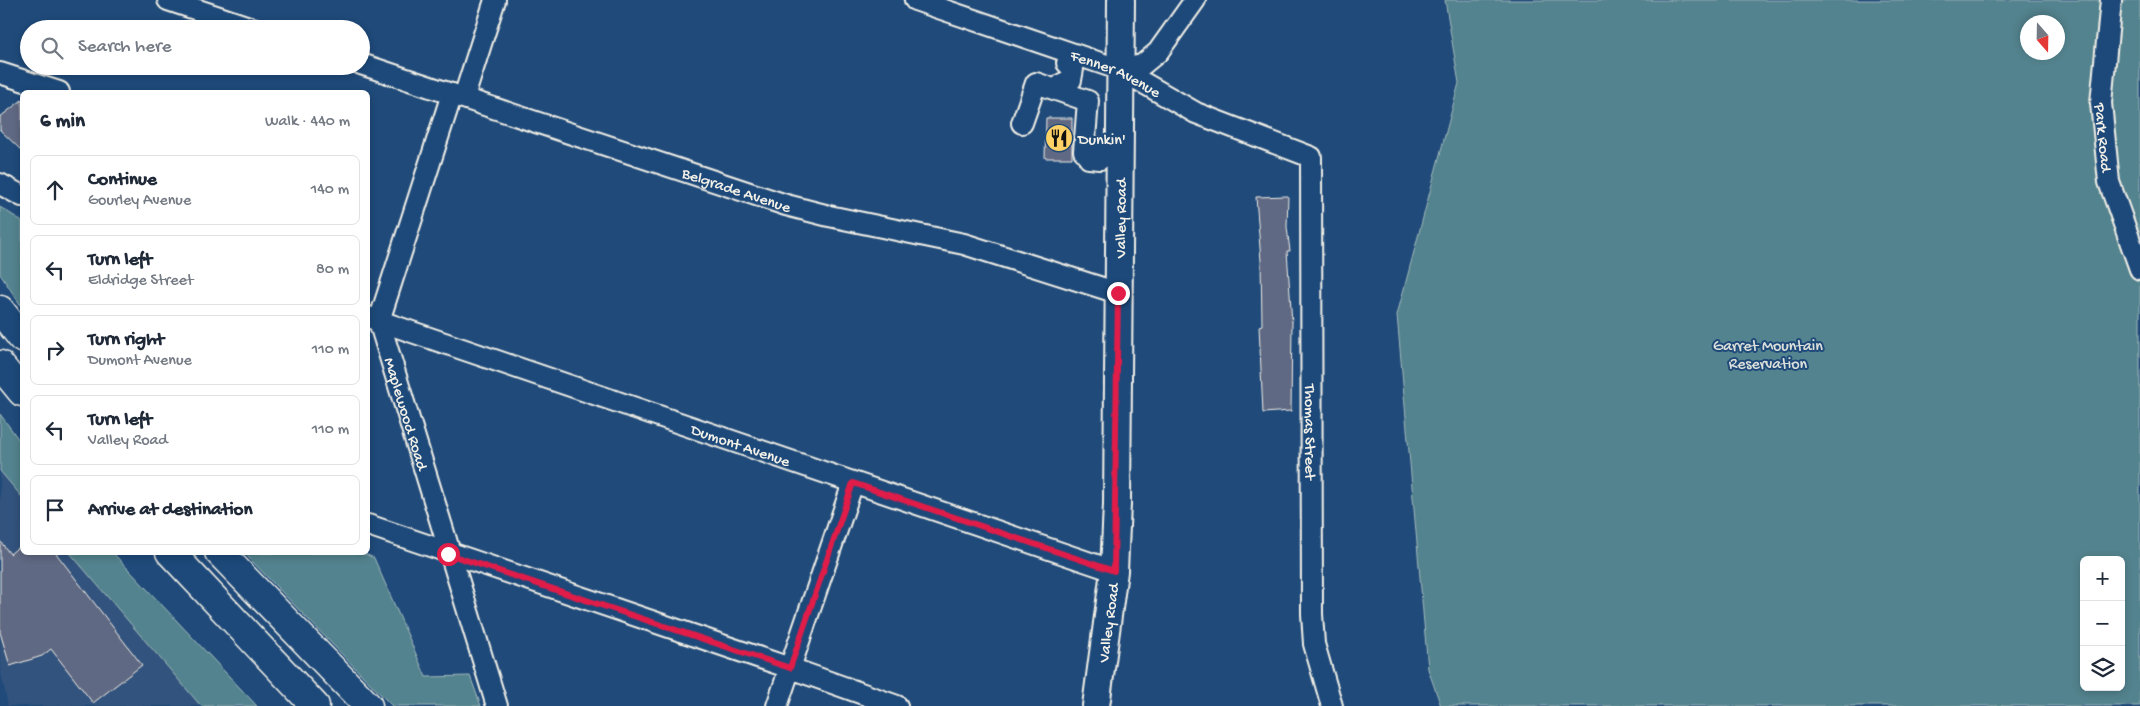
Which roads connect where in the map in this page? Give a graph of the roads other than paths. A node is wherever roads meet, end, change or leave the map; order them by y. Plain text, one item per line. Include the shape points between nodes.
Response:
1 (168, 0) edge
2 (495, 0) edge
3 (1121, 0) edge
4 (1195, 0) edge
5 (2111, 0) edge
6 (921, 1) edge
7 (228, 20) edge
8 (1068, 58) junction
9 (370, 67) edge
10 (1122, 70) junction
11 (0, 73) edge
12 (1060, 87) junction
13 (53, 90) edge
14 (458, 95) junction
15 (1022, 123) dead end
16 (1104, 153) junction
17 (1311, 157) joint
18 (0, 184) edge
19 (20, 195) edge
20 (2140, 269) edge
21 (1118, 293) junction
22 (0, 310) edge
23 (373, 319) edge
24 (20, 335) edge
25 (0, 365) edge
26 (20, 390) edge
27 (853, 483) junction
28 (370, 526) edge
29 (448, 554) junction
30 (173, 555) edge
31 (222, 555) edge
32 (1114, 571) junction
33 (790, 668) junction
34 (315, 706) edge
35 (368, 706) edge
36 (497, 706) edge
37 (777, 706) edge
38 (897, 706) edge
39 (1096, 706) edge
40 (1332, 706) edge

1 - 7 street
2 - 14 street
3 - 10 main road, Valley Road
4 - 10 street via 1158,52 1142,65
5 - 20 street, Park Road via 2101,103 2109,182
6 - 8 street, Fenner Avenue
8 - 10 street, Fenner Avenue
8 - 12 street via 1059,65 1055,76
9 - 14 street, Belgrade Avenue
10 - 16 main road, Valley Road
10 - 17 street, Fenner Avenue via 1196,113
11 - 13 street
12 - 15 street via 1036,83
12 - 16 street via 1088,101 1084,151
14 - 21 street, Belgrade Avenue via 786,205 964,244
14 - 23 street
16 - 21 main road, Valley Road
17 - 40 street, Thomas Street via 1312,614 1314,644
18 - 19 street
21 - 32 main road, Valley Road
22 - 24 highway
23 - 27 street, Dumont Avenue
23 - 29 street, Maplewood Road
25 - 26 highway
27 - 32 street, Dumont Avenue
27 - 33 street
28 - 29 street
29 - 33 street
29 - 36 street, Maplewood Road
30 - 34 highway
31 - 35 highway
32 - 39 main road, Valley Road
33 - 37 street
33 - 38 street

